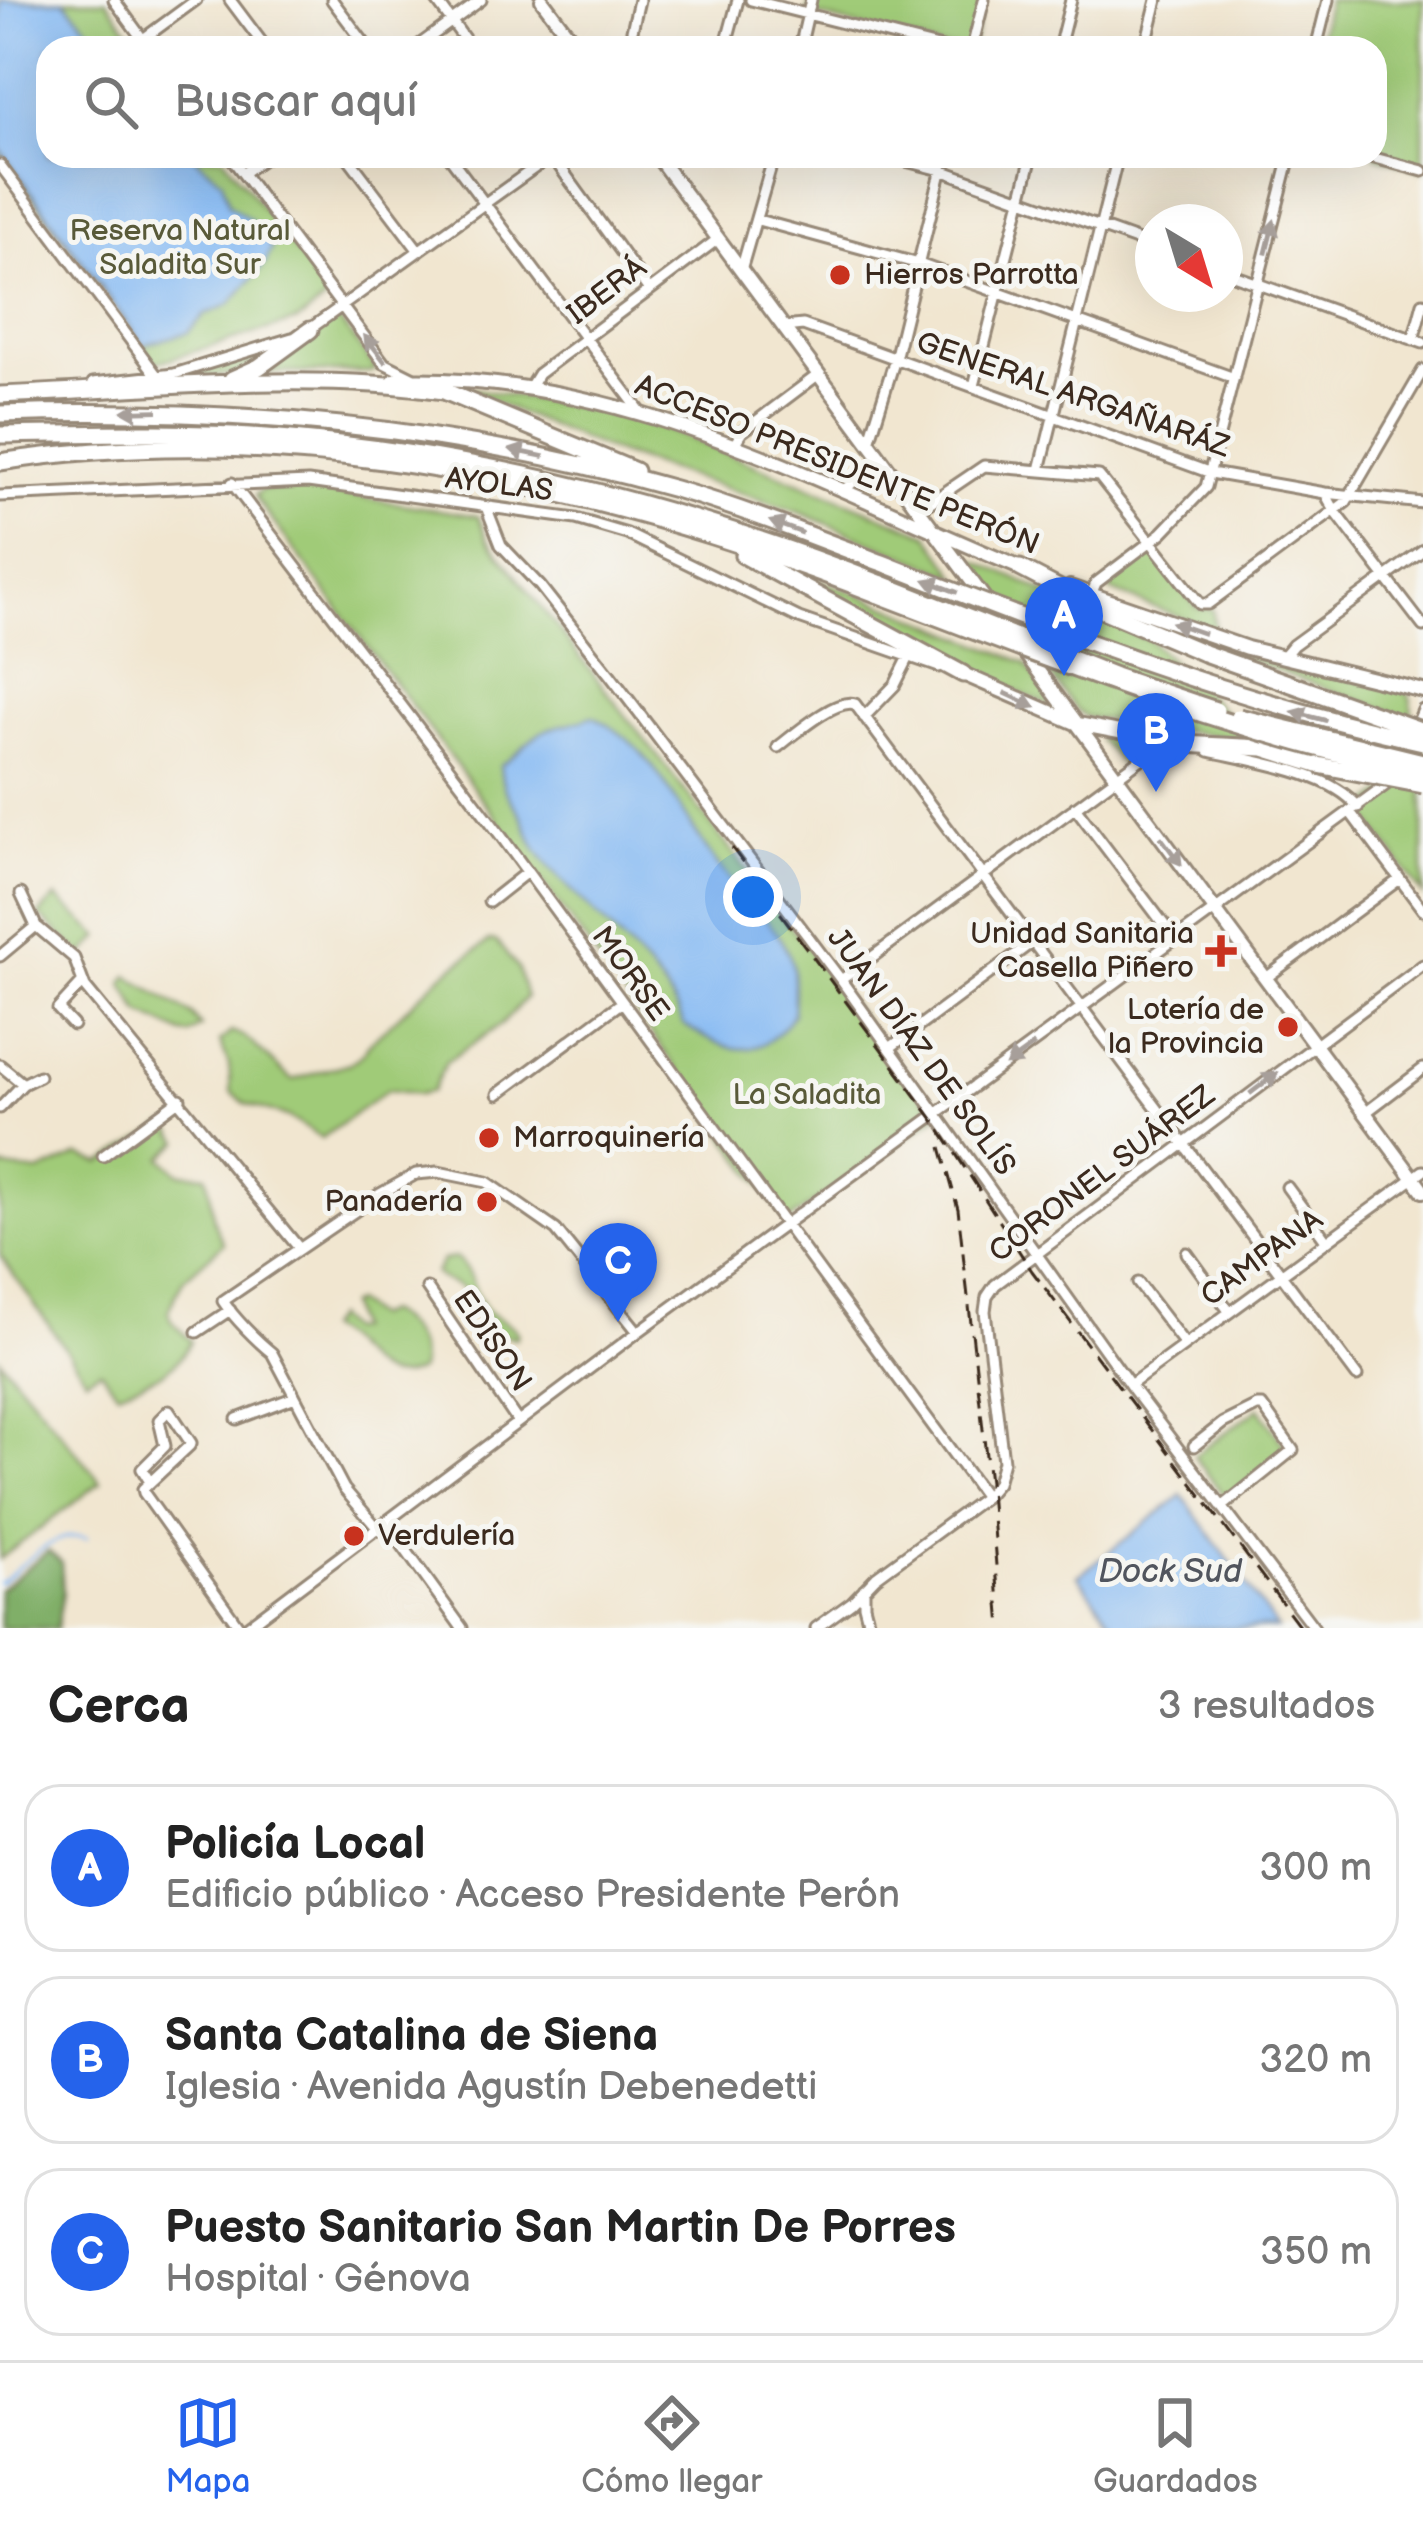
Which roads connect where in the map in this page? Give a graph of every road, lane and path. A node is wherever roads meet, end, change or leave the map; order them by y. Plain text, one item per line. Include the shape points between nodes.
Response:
1 (114, 0) edge
2 (196, 0) edge
3 (230, 0) edge
4 (332, 0) edge
5 (436, 0) edge
6 (481, 0) edge
7 (542, 0) edge
8 (640, 0) edge
9 (738, 0) edge
10 (751, 0) edge
11 (811, 0) edge
12 (984, 0) edge
13 (1071, 0) edge
14 (1156, 0) edge
15 (1328, 0) edge
16 (807, 14) junction
17 (452, 21) junction
18 (140, 36) edge
19 (155, 36) edge
20 (257, 36) edge
21 (359, 36) edge
22 (431, 36) edge
23 (463, 36) edge
24 (569, 36) edge
25 (631, 36) edge
26 (728, 36) edge
27 (802, 36) edge
28 (894, 36) edge
29 (975, 36) edge
30 (1062, 36) edge
31 (1147, 36) edge
32 (1319, 36) edge
33 (1387, 161) edge
34 (0, 165) edge
35 (240, 168) edge
36 (251, 168) edge
37 (356, 168) edge
38 (458, 168) edge
39 (535, 168) edge
40 (561, 168) edge
41 (666, 168) edge
42 (772, 168) edge
43 (933, 168) edge
44 (1029, 168) edge
45 (1115, 168) edge
46 (1287, 168) edge
47 (941, 170) junction
48 (1423, 171) edge
49 (244, 173) junction
50 (1021, 198) junction
51 (484, 204) junction
52 (758, 220) junction
53 (1101, 226) junction
54 (718, 239) junction
55 (1135, 239) edge
56 (418, 251) junction
57 (920, 264) junction
58 (741, 270) junction
59 (1243, 279) edge
60 (1258, 284) junction
61 (649, 290) junction
62 (998, 291) junction
63 (1423, 303) edge
64 (342, 306) junction
65 (1077, 320) junction
66 (784, 327) junction
67 (310, 330) junction
68 (584, 338) junction
69 (1418, 342) edge
70 (895, 359) junction
71 (1423, 370) edge
72 (819, 374) junction
73 (158, 377) junction
74 (1234, 378) junction
75 (417, 379) junction
76 (351, 382) junction
77 (217, 385) junction
78 (974, 386) junction
79 (530, 387) junction
80 (0, 392) edge
81 (640, 411) junction
82 (0, 414) edge
83 (1053, 415) junction
84 (0, 435) edge
85 (869, 442) junction
86 (734, 445) junction
87 (881, 458) junction
88 (0, 462) edge
89 (1040, 470) junction
90 (1211, 473) junction
91 (232, 483) junction
92 (844, 490) junction
93 (682, 491) junction
94 (1325, 493) junction
95 (1353, 495) junction
96 (0, 496) edge
97 (1423, 503) edge
98 (487, 509) junction
99 (919, 510) junction
100 (1335, 512) junction
101 (669, 523) junction
102 (935, 532) junction
103 (1153, 541) junction
104 (1423, 550) edge
105 (1020, 568) junction
106 (1384, 577) junction
107 (881, 589) junction
108 (1091, 595) junction
109 (1423, 626) edge
110 (1283, 657) junction
111 (908, 659) junction
112 (963, 674) junction
113 (1423, 692) edge
114 (1423, 710) edge
115 (865, 717) junction
116 (1078, 724) junction
117 (1420, 727) edge
118 (1163, 742) junction
119 (1423, 742) edge
120 (1181, 744) junction
121 (778, 747) dead end
122 (1423, 762) edge
123 (1423, 773) edge
124 (1116, 777) junction
125 (1387, 784) dead end
126 (1423, 785) edge
127 (1075, 807) junction
128 (1354, 810) junction
129 (527, 872) junction
130 (981, 875) junction
131 (1400, 879) junction
132 (21, 895) dead end
133 (489, 902) dead end
134 (1215, 909) junction
135 (1423, 910) edge
136 (36, 926) junction
137 (1175, 939) junction
138 (1031, 943) junction
139 (0, 956) edge
140 (1423, 965) edge
141 (1266, 978) junction
142 (841, 980) junction
143 (82, 982) junction
144 (621, 1003) junction
145 (1081, 1011) junction
146 (73, 1025) dead end
147 (1315, 1045) junction
148 (891, 1047) junction
149 (0, 1065) edge
150 (1423, 1069) edge
151 (39, 1076) dead end
152 (23, 1084) junction
153 (497, 1094) dead end
154 (180, 1099) junction
155 (0, 1108) edge
156 (1365, 1112) junction
157 (938, 1115) junction
158 (1181, 1145) junction
159 (103, 1156) dead end
160 (1418, 1175) edge
161 (1287, 1187) dead end
162 (1423, 1191) edge
163 (787, 1222) junction
164 (1326, 1240) junction
165 (298, 1248) junction
166 (1034, 1252) junction
167 (1187, 1252) dead end
168 (1279, 1275) junction
169 (1138, 1283) dead end
170 (427, 1288) dead end
171 (230, 1310) junction
172 (1229, 1311) junction
173 (197, 1332) dead end
174 (638, 1332) junction
175 (1184, 1343) junction
176 (1357, 1376) dead end
177 (1130, 1385) junction
178 (295, 1397) junction
179 (237, 1419) dead end
180 (518, 1422) junction
181 (1194, 1447) dead end
182 (150, 1482) junction
183 (985, 1497) junction
184 (1222, 1507) junction
185 (383, 1527) junction
186 (865, 1589) junction
187 (243, 1628) edge
188 (462, 1628) edge
189 (816, 1628) edge
190 (870, 1628) edge
191 (1314, 1628) edge

1 - 18 street
2 - 19 street
3 - 20 street
4 - 21 street
5 - 17 street
6 - 17 street
7 - 24 main road
8 - 25 street
9 - 26 street
10 - 16 street
11 - 16 street
12 - 29 street
13 - 30 street
14 - 31 street
15 - 32 street
16 - 27 street
16 - 28 street
17 - 22 street
17 - 23 street
33 - 48 street
34 - 73 street
35 - 49 street
36 - 49 street
37 - 56 street
38 - 51 street
39 - 51 street
40 - 61 street
41 - 54 main road
42 - 52 street
43 - 47 street
44 - 50 street
45 - 53 street
60 -> 46 street
47 - 50 street
47 - 57 street
49 - 64 street
50 - 53 street
50 - 62 street
51 - 56 street
51 - 68 street
52 - 57 street
52 - 58 street
53 - 55 street
53 - 65 street
54 - 58 main road
54 - 61 street, IBERÁ
56 - 64 street
57 - 62 street
57 - 70 street
58 - 66 main road
59 - 60 street
60 - 69 street
60 - 74 street
61 - 68 street, IBERÁ
62 - 65 street
62 - 78 street
63 - 69 street
64 - 67 street
75 -> 64 street via 384,363
65 - 74 street
65 - 83 street
66 - 70 street, GENERAL ARGAÑARÁZ via 803,325
66 - 72 main road
67 - 73 street
67 - 77 highway via 250,373
68 - 79 street, IBERÁ
68 - 81 street
70 - 78 street, GENERAL ARGAÑARÁZ
70 - 85 street
71 - 95 street
72 - 85 main road
72 - 86 street
73 - 80 street
74 - 90 street
75 - 76 main road, ACCESO PRESIDENTE PERÓN
75 - 79 main road, ACCESO PRESIDENTE PERÓN
76 - 77 highway, ACCESO PRESIDENTE PERÓN
76 - 93 highway via 444,391
77 - 80 highway, ACCESO PRESIDENTE PERÓN
78 - 83 street, GENERAL ARGAÑARÁZ
79 - 81 main road, ACCESO PRESIDENTE PERÓN
81 - 86 main road, ACCESO PRESIDENTE PERÓN
93 -> 82 highway via 361,424 159,411
83 - 89 street
83 - 90 street, GENERAL ARGAÑARÁZ
84 - 107 highway via 243,435 433,457 677,514
85 - 87 main road
86 - 92 main road, ACCESO PRESIDENTE PERÓN
87 - 92 street
87 - 99 main road
88 - 101 highway via 128,449 309,454 487,478
89 - 99 street via 979,468
89 - 103 street via 1104,478
90 - 94 street, GENERAL ARGAÑARÁZ
90 - 103 street
91 - 96 street, AYOLAS
91 - 98 street, AYOLAS via 308,482
91 - 129 street, MORSE
92 - 102 main road, ACCESO PRESIDENTE PERÓN
119 -> 93 highway, bridge via 1196,682
94 - 95 street, GENERAL ARGAÑARÁZ
94 - 100 street
95 - 97 street, GENERAL ARGAÑARÁZ
95 - 100 street
98 - 111 street, AYOLAS via 627,533 747,596
98 - 142 street, JUAN DÍAZ DE SOLÍS via 501,545
99 - 102 main road
100 - 103 street via 1200,604
100 - 106 street
101 - 107 highway
101 - 112 highway
102 - 105 main road, ACCESO PRESIDENTE PERÓN
102 - 116 main road
103 - 108 street
104 - 106 street
105 - 108 main road, ACCESO PRESIDENTE PERÓN
105 - 117 highway, bridge via 1204,652
106 - 109 street
106 - 110 street
107 - 122 highway, bridge via 1180,698
107 - 123 highway, bridge via 1151,700
110 -> 108 main road, ACCESO PRESIDENTE PERÓN
110 - 113 main road, ACCESO PRESIDENTE PERÓN
111 - 112 street, AYOLAS
111 - 115 street
112 -> 116 main road
114 - 117 street
115 - 121 street via 855,704 840,702
115 - 130 street
116 - 118 main road
116 - 124 main road
118 - 120 main road
118 - 124 street
120 - 126 highway, bridge via 1264,748
120 - 128 street via 1322,781
124 - 127 street
124 -> 134 main road
125 - 128 street
127 - 130 street
127 - 137 street
128 - 131 street
128 - 134 street
129 - 133 street
129 - 144 street, MORSE
130 - 138 street
130 - 142 street
131 - 135 street
131 - 141 street
132 - 136 street
134 - 137 street
134 - 141 main road
136 - 139 street
136 - 143 street via 74,958
137 - 145 street
138 - 145 street
138 - 148 street
140 - 147 street, CORONEL SUÁREZ
141 - 147 main road
142 - 148 street, JUAN DÍAZ DE SOLÍS
143 - 146 street via 58,1009
143 - 154 street
144 - 153 street
144 - 163 street, MORSE
145 -> 157 street
145 - 158 street
147 - 156 main road
158 -> 147 street, CORONEL SUÁREZ
148 - 157 street, JUAN DÍAZ DE SOLÍS
149 - 152 street
150 - 156 street
151 - 152 street
152 - 155 street
154 - 159 street
154 - 165 street
156 - 160 main road
157 - 163 street
157 - 166 street, JUAN DÍAZ DE SOLÍS
158 - 166 street, CORONEL SUÁREZ
158 - 168 street
160 - 162 main road
160 - 164 street, CAMPANA
161 - 164 street
163 - 174 street
163 - 183 street, MORSE
164 - 168 street, CAMPANA
165 - 171 street via 223,1300
165 - 174 street via 416,1174 487,1182 565,1237
166 - 177 street, JUAN DÍAZ DE SOLÍS
166 - 183 street, CORONEL SUÁREZ via 987,1297 1003,1461
167 - 172 street
168 - 172 street, CAMPANA
168 - 176 street
169 - 175 street
170 - 180 street, EDISON
171 - 173 street
171 - 178 street via 272,1353
172 - 175 street, CAMPANA
174 - 180 street
175 - 177 street, CAMPANA
177 - 184 street, JUAN DÍAZ DE SOLÍS
178 - 179 street
178 - 185 street via 344,1489
180 - 185 street
181 - 184 street via 1262,1406 1293,1450
182 - 182 street via 191,1443 169,1410 159,1420 165,1447 142,1469
182 - 187 street via 144,1493
183 - 186 street
184 - 191 street, JUAN DÍAZ DE SOLÍS
185 - 187 street
185 - 188 street
186 - 189 street
186 - 190 street

